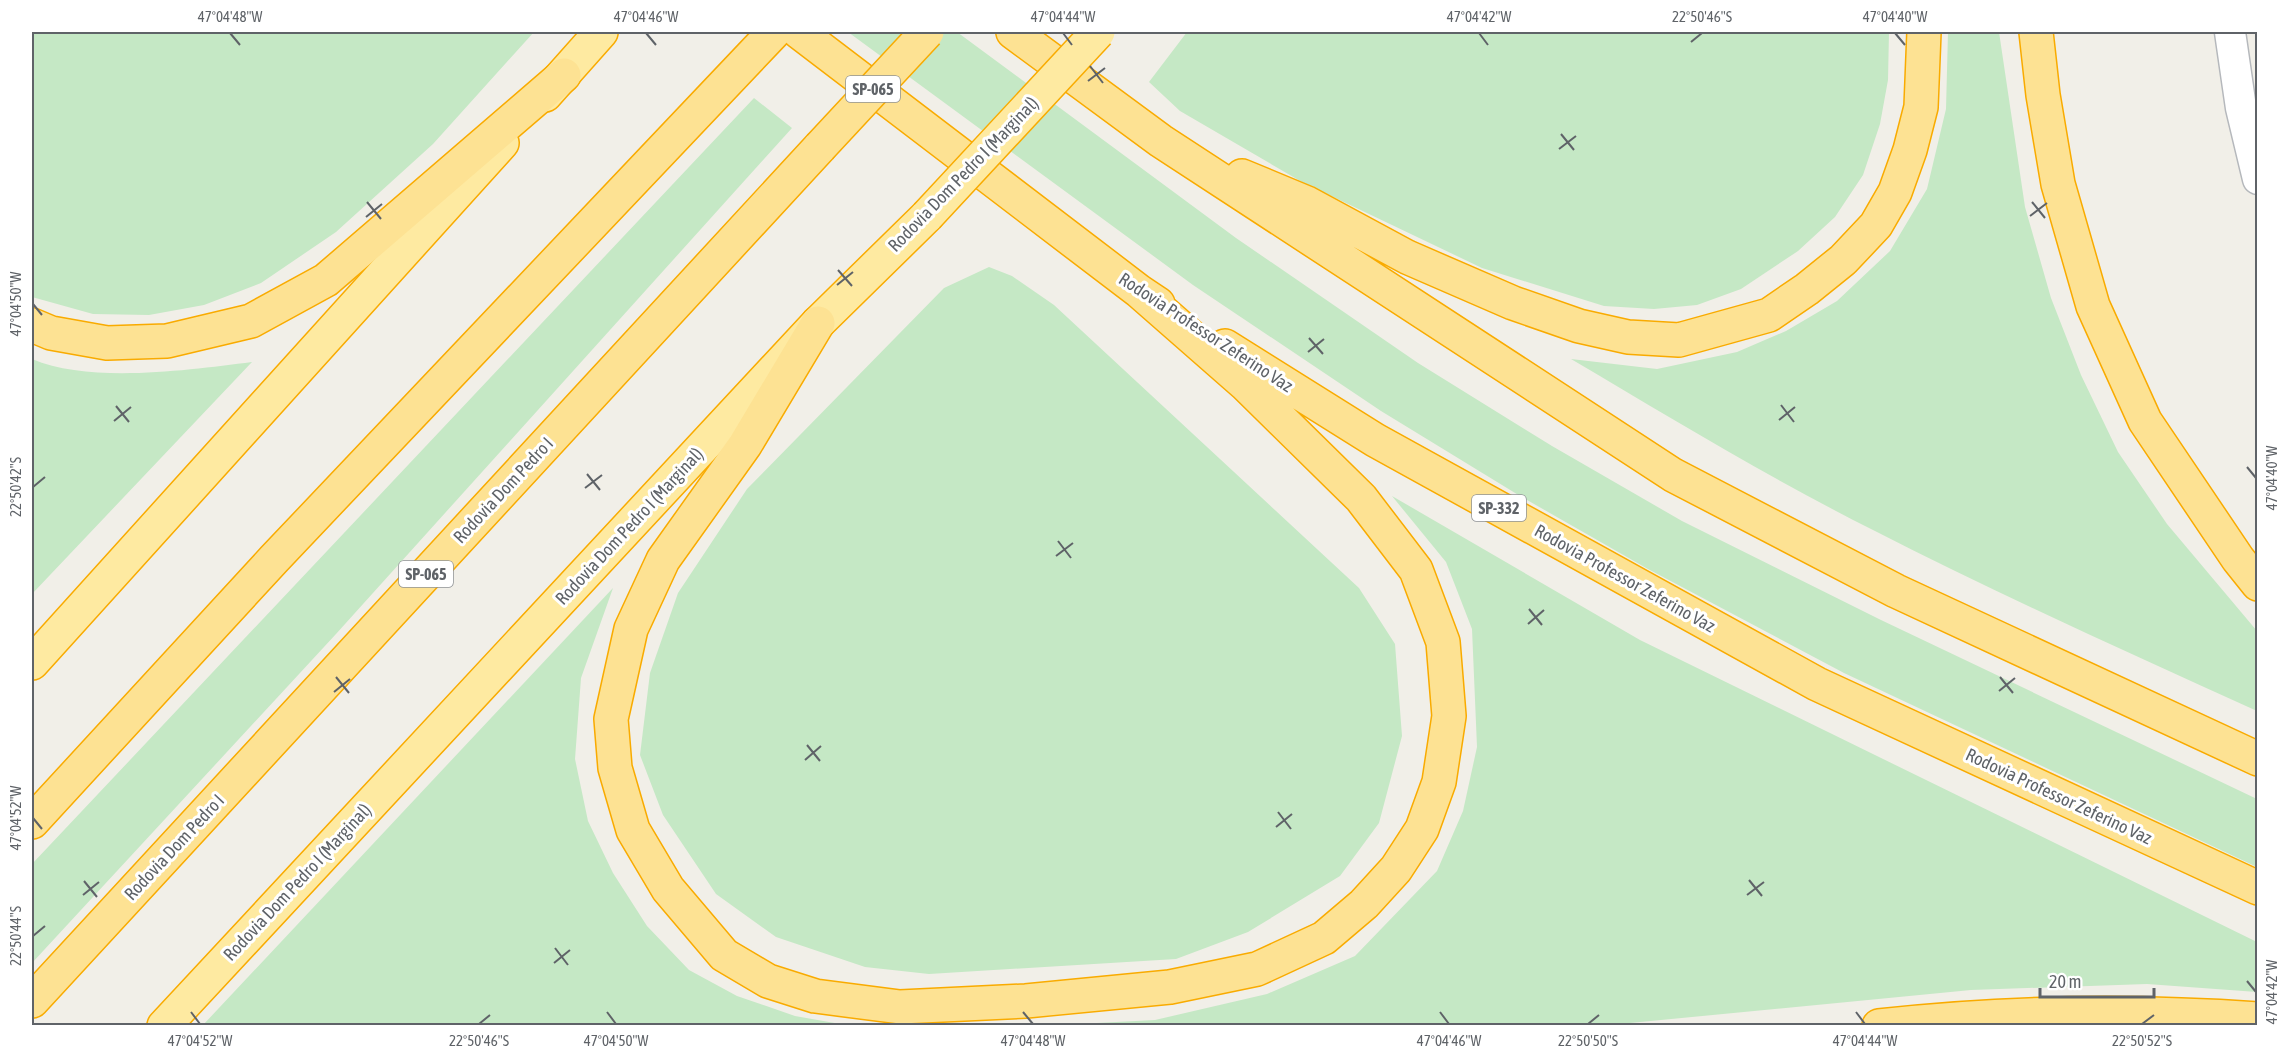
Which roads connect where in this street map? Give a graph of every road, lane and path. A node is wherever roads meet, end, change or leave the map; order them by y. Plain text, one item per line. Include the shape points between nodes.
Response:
1 (601, 32) edge
2 (774, 32) edge
3 (798, 32) edge
4 (927, 32) edge
5 (1013, 32) edge
6 (1098, 32) edge
7 (1924, 32) edge
8 (2036, 32) edge
9 (2230, 32) edge
10 (564, 75) junction
11 (2254, 139) edge
12 (1161, 141) junction
13 (2258, 179) edge
14 (1140, 292) junction
15 (818, 323) junction
16 (32, 325) edge
17 (2258, 585) edge
18 (32, 663) edge
19 (2258, 759) edge
20 (32, 822) edge
21 (2258, 888) edge
22 (32, 1001) edge
23 (2258, 1019) edge
24 (164, 1026) edge
25 (1879, 1026) edge

1 - 10 highway
2 - 20 highway
3 - 14 highway, Rodovia Professor Zeferino Vaz / SP-332
4 - 22 highway, Rodovia Dom Pedro I / SP-065, bridge
5 - 12 highway
6 - 15 highway, Rodovia Dom Pedro I (Marginal), bridge via 927,216
7 - 12 highway via 1921,107 1895,192 1876,225 1843,261 1769,315 1679,340 1628,338 1513,303 1407,257 1307,203
8 - 17 highway via 2058,184 2093,306 2145,421
9 - 11 street via 2241,108
10 - 16 highway via 327,280 251,321 167,341 106,343 51,333
10 - 18 highway
11 - 13 street
12 - 19 highway via 1673,475 1896,591
14 - 15 highway via 1245,384 1360,498 1416,570 1443,642 1449,716 1439,782 1422,829 1396,869 1364,904 1324,938 1257,969 1170,987 1037,1000 900,1007 815,996 768,981 724,955 668,889 633,830 615,768 611,719 631,629 663,560 745,445
14 - 21 highway, Rodovia Professor Zeferino Vaz / SP-332 via 1375,440 1817,684
15 - 24 highway, Rodovia Dom Pedro I (Marginal)
23 - 25 highway via 2047,1013

